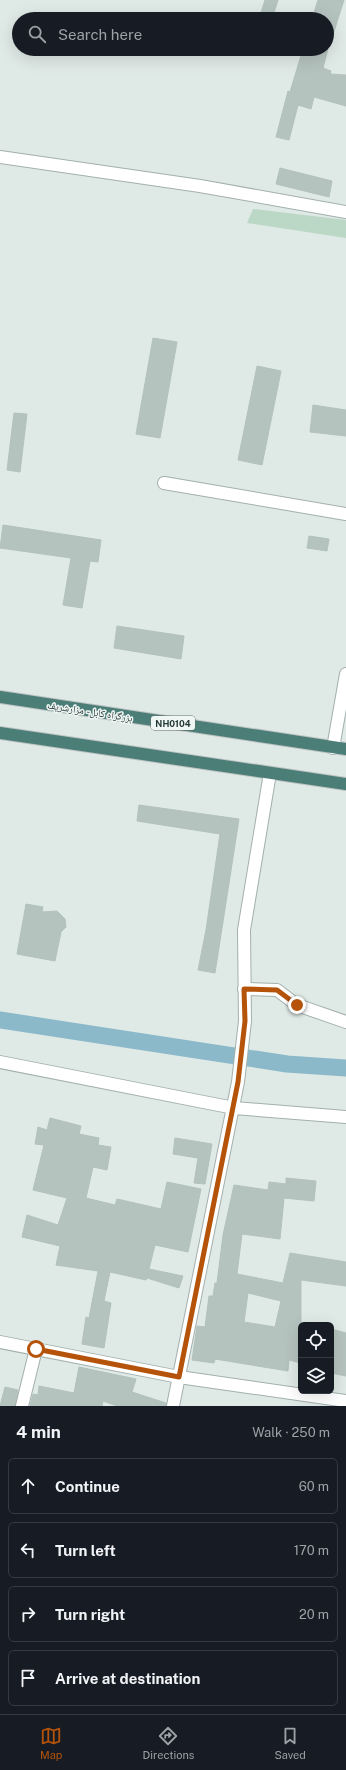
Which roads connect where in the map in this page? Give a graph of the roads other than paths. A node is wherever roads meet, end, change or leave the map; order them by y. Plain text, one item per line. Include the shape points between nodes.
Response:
1 (0, 157) edge
2 (346, 212) edge
3 (164, 483) dead end
4 (346, 514) edge
5 (346, 674) edge
6 (0, 697) edge
7 (0, 733) edge
8 (333, 748) junction
9 (346, 749) edge
10 (270, 772) junction
11 (346, 784) edge
12 (244, 989) junction
13 (346, 1022) edge
14 (0, 1062) edge
15 (234, 1108) junction
16 (346, 1117) edge
17 (0, 1342) edge
18 (36, 1349) junction
19 (179, 1377) junction
20 (346, 1401) edge
21 (22, 1406) edge
22 (173, 1406) edge

1 - 2 street via 200,186
3 - 4 street
5 - 8 street
6 - 8 highway, بزرگراه کابل - مزارشریف / NH0104
7 - 10 highway
8 - 9 highway, بزرگراه کابل - مزارشریف / NH0104
10 - 11 highway
10 - 12 street via 244,930
12 - 13 street via 277,990 297,1005
12 - 15 street via 245,1021
14 - 15 street
15 - 16 street
15 - 19 street
17 - 18 street
18 - 19 street
18 - 21 street
19 - 20 street
19 - 22 street

